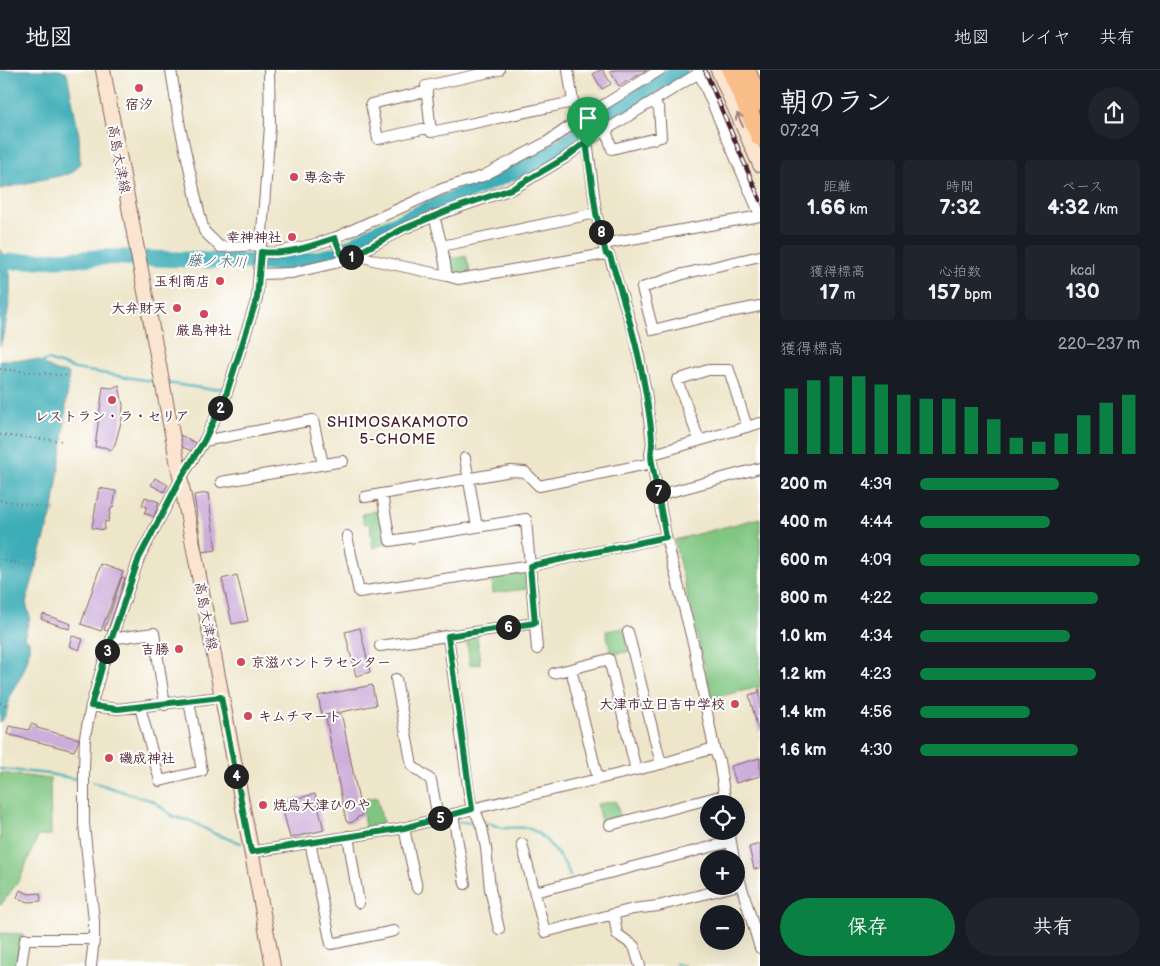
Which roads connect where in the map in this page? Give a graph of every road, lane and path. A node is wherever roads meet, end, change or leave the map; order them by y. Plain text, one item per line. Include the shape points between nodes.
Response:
1 (103, 70) edge
2 (171, 70) edge
3 (269, 70) edge
4 (499, 70) edge
5 (568, 70) edge
6 (660, 70) edge
7 (723, 70) edge
8 (746, 70) edge
9 (755, 70) edge
10 (700, 74) edge
11 (760, 81) edge
12 (426, 91) junction
13 (653, 101) junction
14 (573, 102) junction
15 (760, 102) edge
16 (576, 124) junction
17 (431, 128) junction
18 (606, 130) junction
19 (760, 137) edge
20 (585, 141) junction
21 (760, 165) edge
22 (596, 213) junction
23 (434, 216) junction
24 (760, 216) edge
25 (335, 238) junction
26 (442, 246) junction
27 (604, 249) junction
28 (261, 251) junction
29 (357, 254) junction
30 (760, 256) edge
31 (344, 260) junction
32 (260, 272) junction
33 (447, 276) junction
34 (760, 306) edge
35 (653, 330) junction
36 (635, 337) junction
37 (0, 370) edge
38 (69, 376) dead end
39 (760, 424) edge
40 (747, 427) junction
41 (0, 435) edge
42 (699, 440) junction
43 (64, 441) dead end
44 (204, 441) junction
45 (465, 458) dead end
46 (651, 459) junction
47 (343, 461) dead end
48 (323, 464) junction
49 (760, 468) edge
50 (468, 479) junction
51 (180, 480) junction
52 (226, 484) dead end
53 (382, 494) junction
54 (659, 495) junction
55 (365, 497) dead end
56 (0, 500) edge
57 (53, 509) dead end
58 (477, 527) junction
59 (347, 536) dead end
60 (666, 537) junction
61 (0, 560) edge
62 (530, 566) junction
63 (38, 568) dead end
64 (535, 623) junction
65 (628, 632) dead end
66 (448, 636) junction
67 (112, 638) junction
68 (380, 646) dead end
69 (537, 649) dead end
70 (571, 669) junction
71 (554, 673) dead end
72 (396, 679) dead end
73 (221, 697) junction
74 (189, 701) junction
75 (0, 703) edge
76 (166, 705) junction
77 (9, 706) dead end
78 (91, 706) junction
79 (140, 707) junction
80 (714, 748) junction
81 (661, 764) junction
82 (636, 770) junction
83 (598, 779) junction
84 (724, 795) edge
85 (700, 805) edge
86 (472, 809) junction
87 (453, 814) junction
88 (438, 818) junction
89 (610, 825) dead end
90 (404, 828) junction
91 (348, 836) junction
92 (716, 840) edge
93 (310, 842) junction
94 (522, 844) dead end
95 (251, 852) junction
96 (465, 884) dead end
97 (417, 888) dead end
98 (535, 892) junction
99 (701, 895) edge
100 (740, 895) edge
101 (359, 904) dead end
102 (614, 914) junction
103 (499, 929) dead end
104 (394, 931) dead end
105 (94, 939) junction
106 (760, 948) edge
107 (21, 966) edge
108 (90, 966) edge
109 (273, 966) edge
110 (640, 966) edge

1 - 51 main road, 高島大津線
2 - 28 street via 180,127 204,231 220,247
3 - 28 street via 270,126
4 - 12 street via 426,86
5 - 14 street
6 - 16 street
7 - 10 street
7 - 19 highway
21 -> 7 main road
8 - 15 highway
9 - 11 main road
10 - 13 street
10 - 24 street
12 - 17 street
12 - 17 street via 371,104 378,139
13 - 18 street
13 - 18 street via 659,109 661,137 612,149
14 - 16 street
14 - 17 street via 431,132
16 - 20 street
16 - 25 street via 526,155 483,176 442,189
18 - 20 street
20 - 22 street
20 - 23 street via 565,158 514,188
22 - 26 street
22 - 27 street
23 - 26 street
23 - 29 street
24 - 27 street
25 - 28 street via 292,250
25 - 31 street
26 - 33 street
27 - 33 street via 464,278
27 - 36 street via 610,256 620,284
28 - 32 street
29 - 31 street
29 - 33 street
30 - 35 street via 683,274 642,288
31 - 32 street via 292,273
32 - 44 street via 257,298 231,380
34 - 35 street
35 - 36 street
36 - 46 street via 646,394
37 - 38 path
39 - 40 street
40 - 42 street
40 - 42 street via 729,370 708,370 677,380
41 - 43 path
42 - 46 street
44 - 48 street via 313,420
44 - 51 street
45 - 50 street
46 - 50 street via 539,486 525,472
46 - 54 street
47 - 48 street
48 - 52 street
49 - 54 street
50 - 53 street
50 - 58 street
51 - 67 street via 139,558
51 - 73 main road, 高島大津線
53 - 55 street
53 - 58 street via 390,541
54 - 60 street
56 - 57 path
58 - 62 street via 526,519
59 - 62 street via 360,592
60 - 62 street
60 - 80 street via 694,647
61 - 63 path
62 - 64 street
64 - 66 street
64 - 69 street
65 - 81 street
66 - 68 street
66 - 86 street
67 - 76 street via 154,632
67 - 78 street
70 - 71 street
70 - 82 street via 609,659
70 - 83 street
72 - 88 street via 412,766 431,780
73 - 74 street
73 - 95 main road, 高島大津線
74 - 76 street
74 - 79 street via 202,771 160,781
75 - 77 path
76 - 79 street
78 - 79 street
78 - 105 street via 85,737 84,824
80 - 81 street
80 - 84 street
81 - 82 street
82 - 83 street
83 - 86 street
85 - 89 street
86 - 87 street
86 - 103 street via 482,828
87 - 88 street
87 - 96 street
88 - 90 street
90 - 91 street
90 - 97 street
91 - 93 street
91 - 101 street
92 - 98 street
93 - 95 street
93 - 104 street via 331,944
94 - 98 street
95 - 109 main road, 高島大津線
98 - 102 street via 545,932
99 - 102 street
100 - 106 street
102 - 110 street via 617,934 634,946
105 - 107 street via 25,938
105 - 108 street

